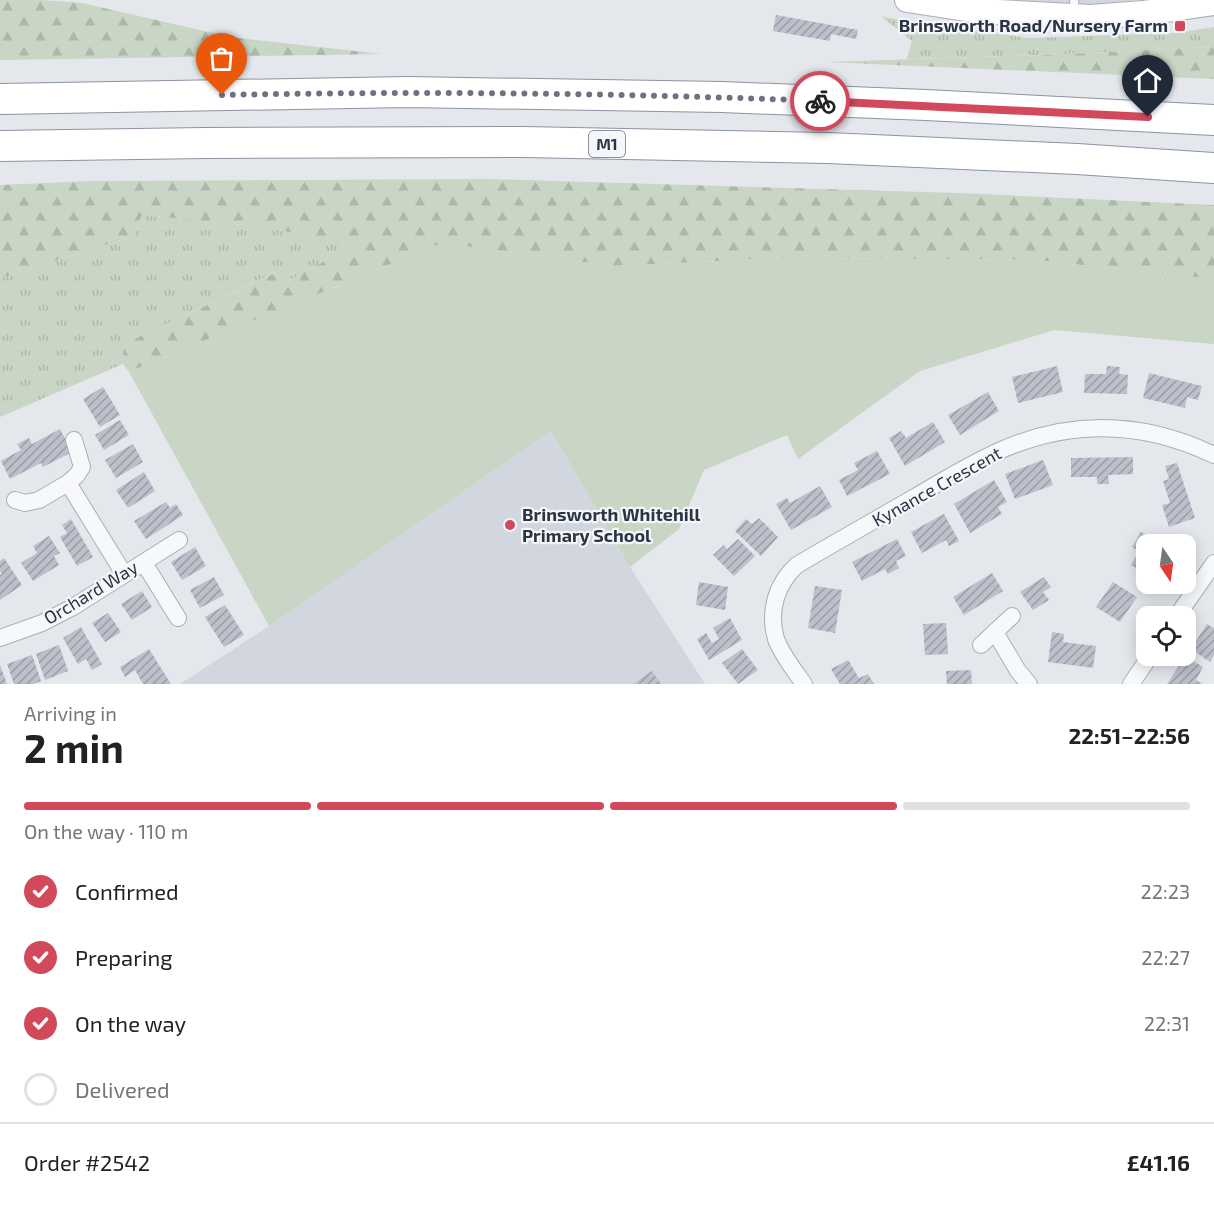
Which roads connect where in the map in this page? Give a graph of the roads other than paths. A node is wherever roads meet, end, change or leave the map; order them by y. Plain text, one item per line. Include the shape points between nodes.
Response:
1 (907, 0) edge
2 (1214, 3) edge
3 (1074, 8) edge
4 (0, 99) edge
5 (1214, 120) edge
6 (0, 146) edge
7 (1214, 168) edge
8 (74, 440) dead end
9 (1214, 455) edge
10 (68, 483) junction
11 (15, 500) dead end
12 (179, 540) dead end
13 (144, 563) junction
14 (1214, 563) edge
15 (124, 574) junction
16 (1184, 606) edge
17 (1012, 616) dead end
18 (178, 618) dead end
19 (995, 632) junction
20 (0, 638) edge
21 (981, 645) dead end
22 (1143, 666) edge
23 (804, 684) edge
24 (1029, 684) edge
25 (1131, 684) edge

1 - 3 main road via 980,11
2 - 3 main road via 1090,17
4 - 5 highway via 407,92 722,97
6 - 7 highway, M1 via 534,142 828,148
8 - 10 street via 82,466
9 - 23 street, Kynance Crescent via 1143,431 1106,427 1039,437 959,471 788,573 773,609 773,623 782,651
10 - 11 street via 39,500
10 - 15 street
12 - 13 street, Orchard Way
13 - 15 street, Orchard Way
13 - 18 street
14 - 16 street
15 - 20 street, Orchard Way via 73,607
17 - 19 street
19 - 21 street
19 - 24 street
22 - 25 street

